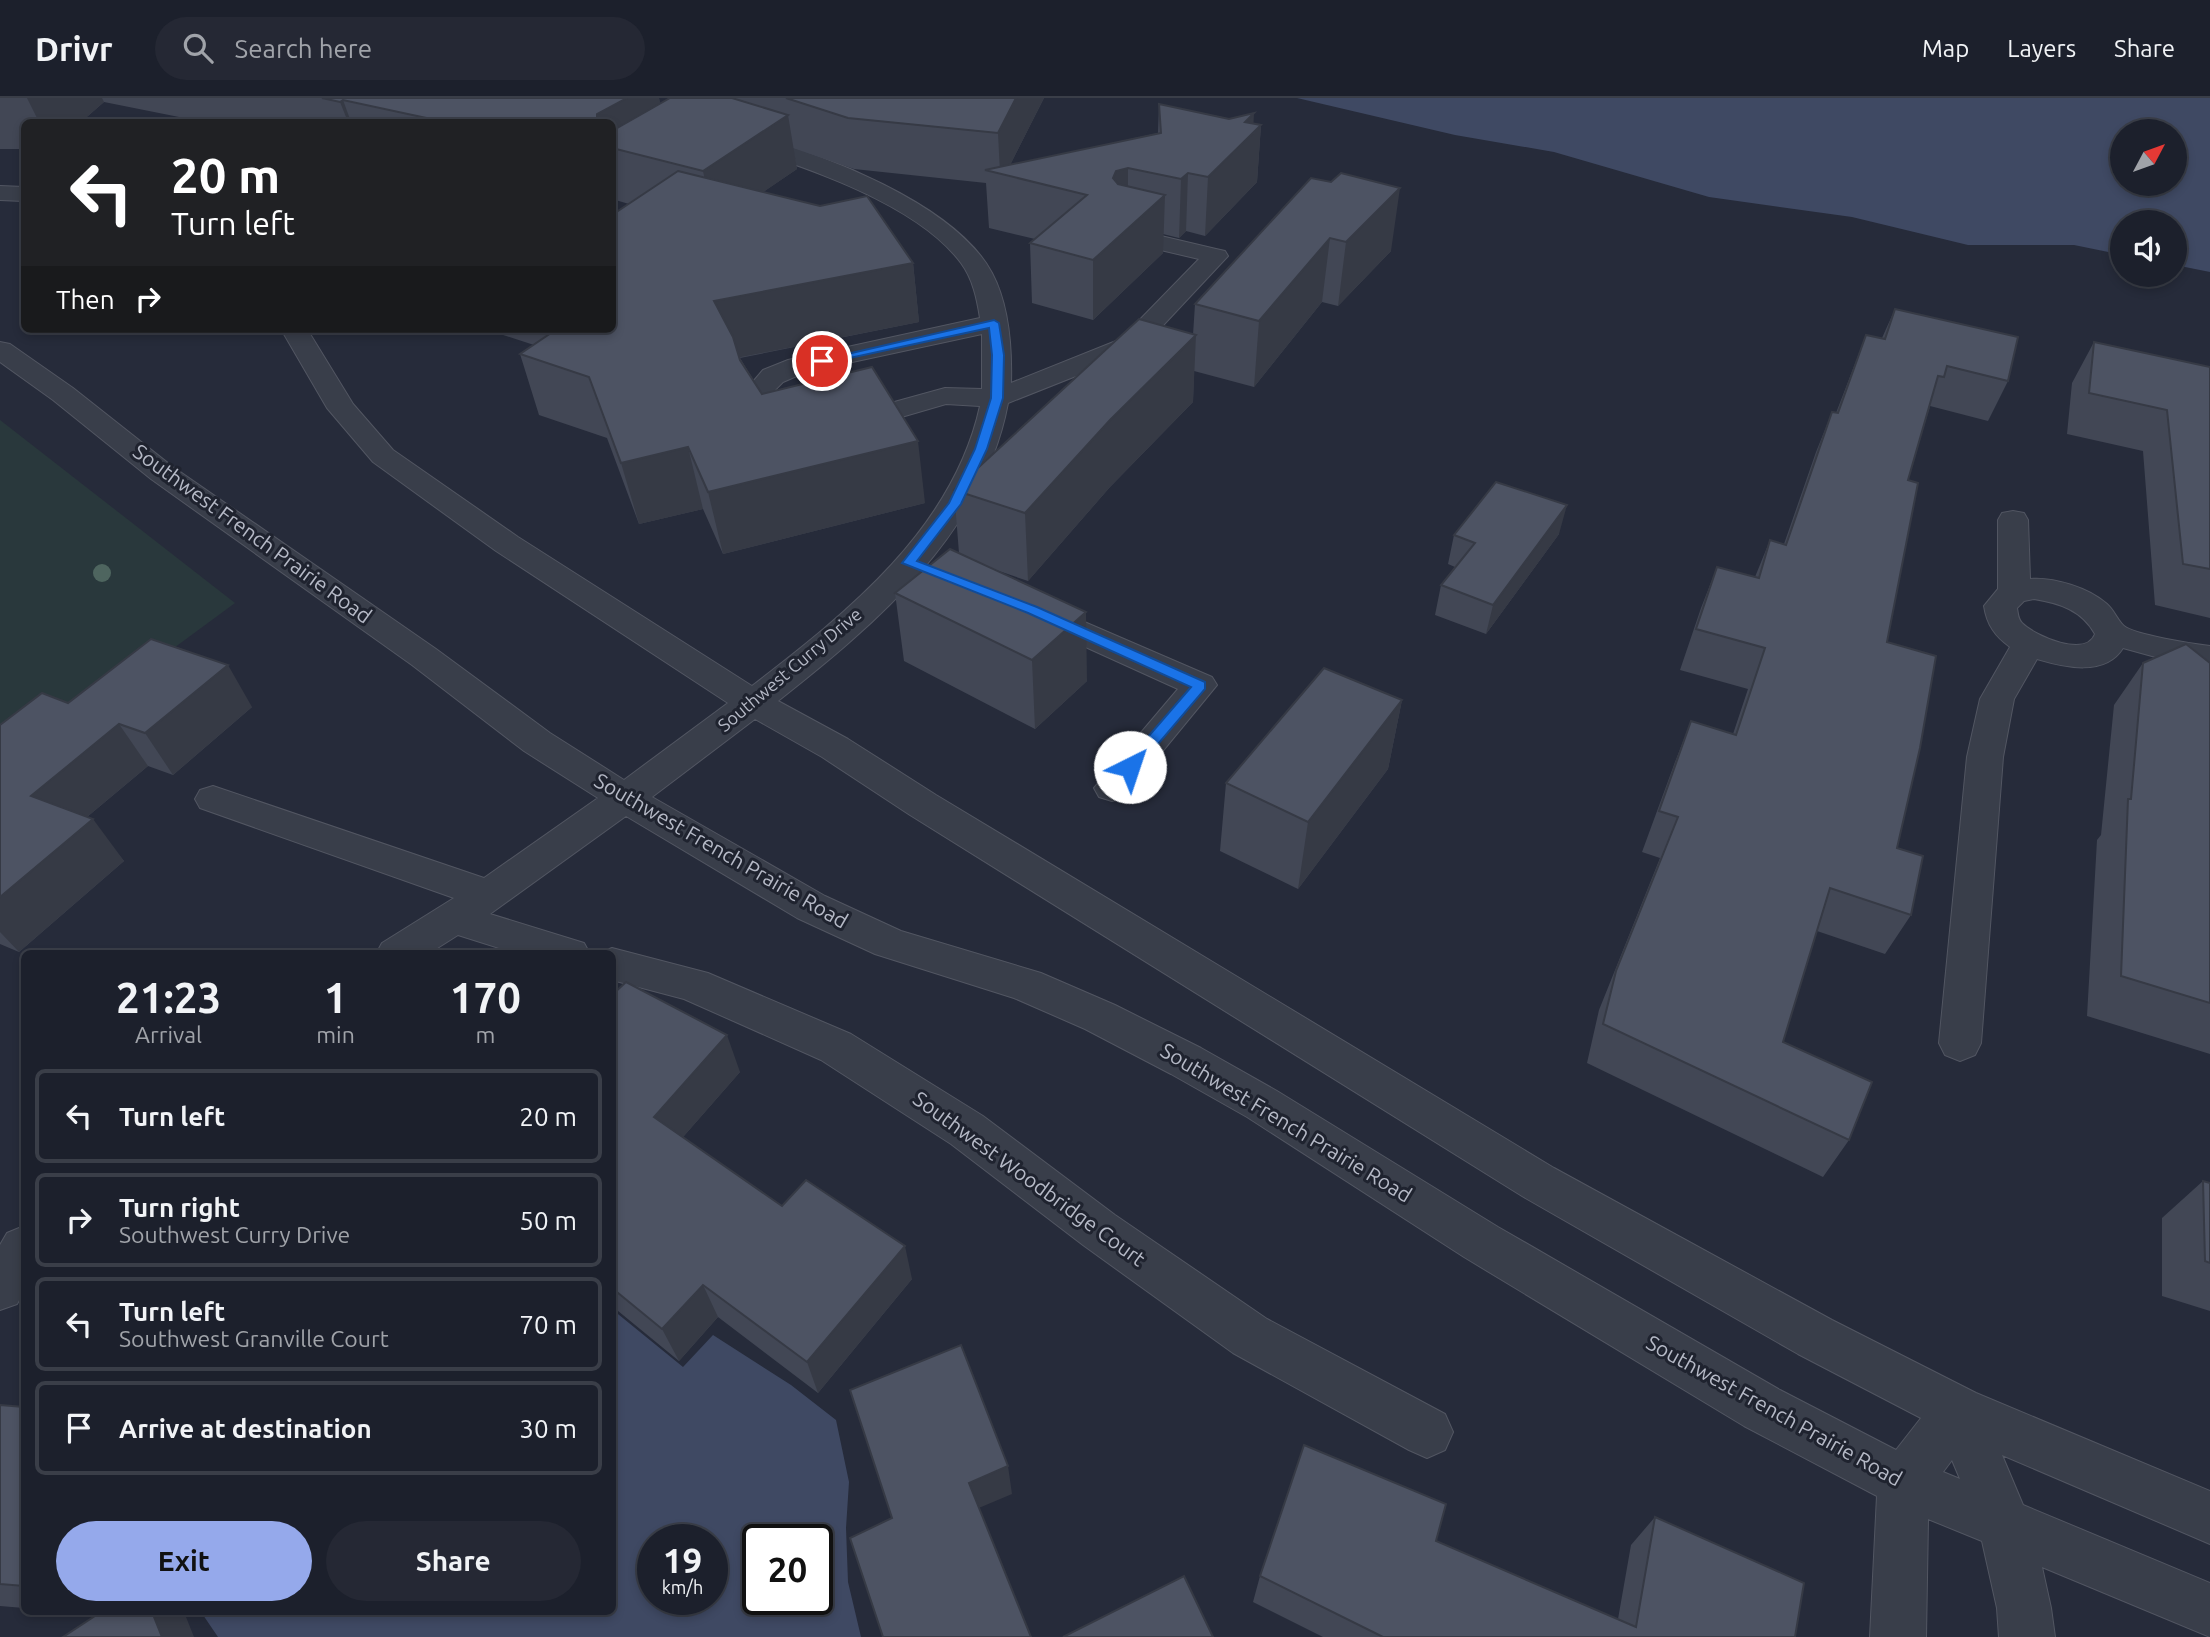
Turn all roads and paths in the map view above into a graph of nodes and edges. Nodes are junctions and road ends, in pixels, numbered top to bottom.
1 (719, 133) edge
2 (0, 193) edge
3 (21, 194) edge
4 (1127, 235) edge
5 (994, 323) junction
6 (297, 333) edge
7 (0, 350) edge
8 (997, 398) junction
9 (2013, 520) dead end
10 (909, 563) junction
11 (946, 577) edge
12 (2014, 592) junction
13 (1008, 601) edge
14 (2112, 634) junction
15 (2029, 644) junction
16 (2210, 657) edge
17 (753, 703) junction
18 (1112, 788) dead end
19 (625, 798) junction
20 (213, 799) dead end
21 (490, 895) junction
22 (454, 918) junction
23 (402, 950) edge
24 (557, 950) edge
25 (616, 965) edge
26 (1960, 1043) dead end
27 (21, 1253) edge
28 (0, 1288) edge
29 (1958, 1411) junction
30 (1427, 1432) dead end
31 (1903, 1482) junction
32 (2210, 1518) edge
33 (2005, 1526) junction
34 (2210, 1611) edge
35 (1898, 1637) edge
36 (2027, 1637) edge

1 - 5 street, Southwest Curry Drive
2 - 3 street
4 - 8 street
5 - 8 street, Southwest Curry Drive
5 - 8 street
6 - 17 street
7 - 19 street, Southwest French Prairie Road
8 - 10 street, Southwest Curry Drive
9 - 12 street
10 - 11 street
10 - 17 street, Southwest Curry Drive
12 - 14 street
12 - 15 street
13 - 18 street
14 - 15 street
14 - 16 street
15 - 26 street
17 - 19 street, Southwest Curry Drive
17 - 29 street
19 - 21 street, Southwest Curry Drive
19 - 31 street, Southwest French Prairie Road
20 - 21 street
21 - 22 street, Southwest Curry Drive
22 - 23 street, Southwest Curry Drive
22 - 24 street
25 - 30 street, Southwest Woodbridge Court
27 - 28 street
29 - 31 street
29 - 32 street
29 - 33 street
31 - 33 street, Southwest French Prairie Road
31 - 35 street
33 - 34 street, Southwest French Prairie Road
33 - 36 street

